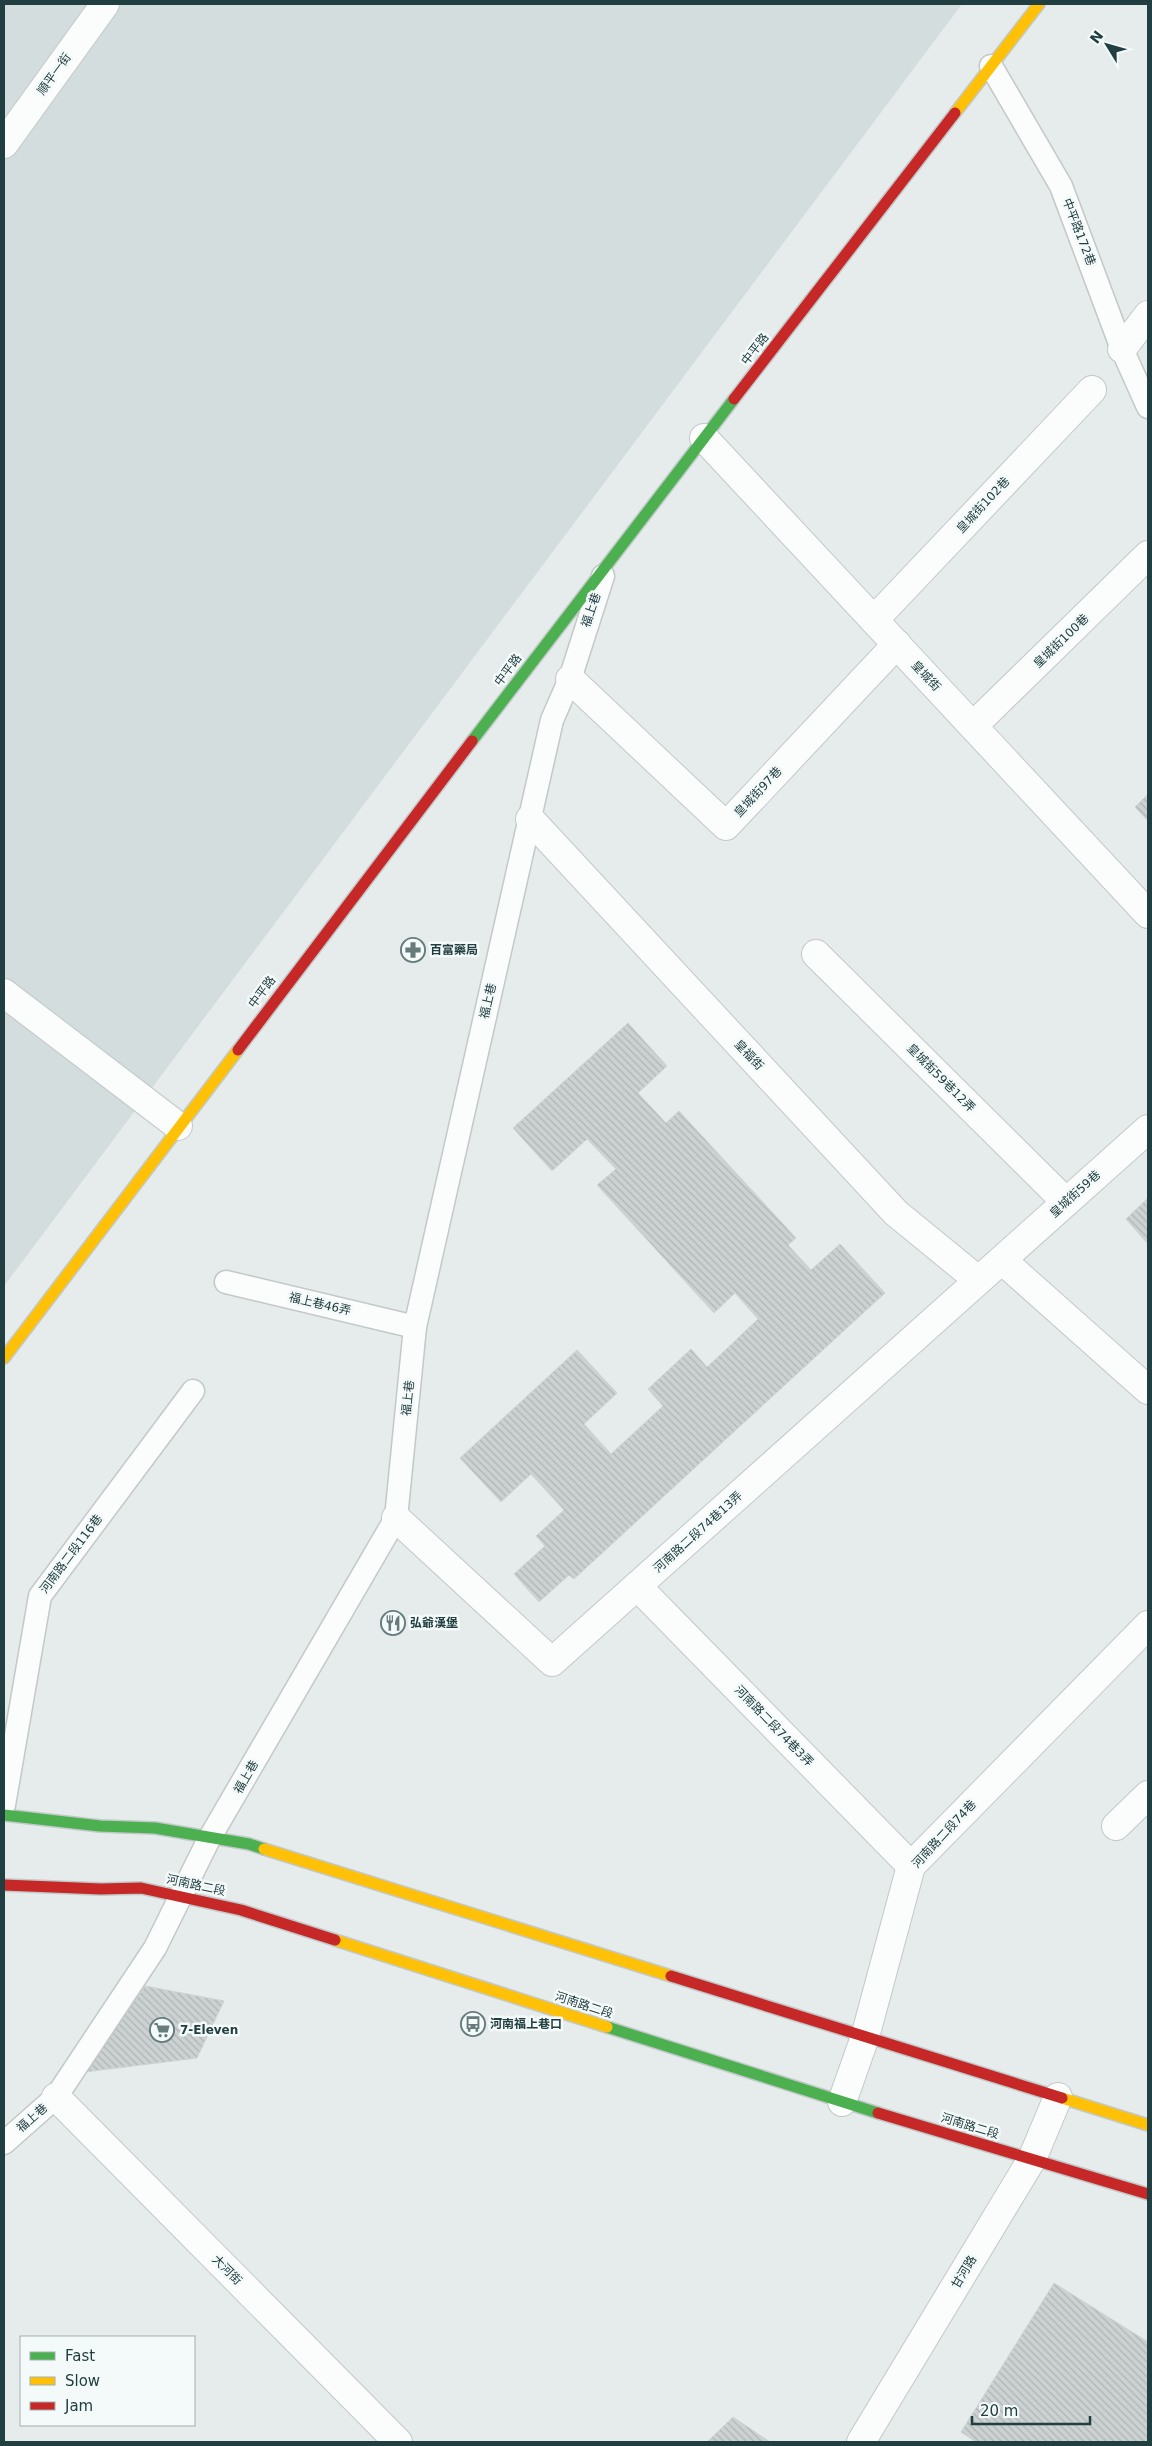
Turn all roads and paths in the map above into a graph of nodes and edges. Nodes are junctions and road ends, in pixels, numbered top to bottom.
1 (105, 4) edge
2 (1039, 4) edge
3 (992, 66) junction
4 (4, 144) edge
5 (1148, 315) edge
6 (1122, 349) junction
7 (1092, 390) dead end
8 (1148, 408) edge
9 (704, 438) junction
10 (1148, 555) edge
11 (608, 561) junction
12 (874, 620) junction
13 (897, 644) junction
14 (570, 679) junction
15 (973, 726) junction
16 (530, 819) junction
17 (1148, 914) edge
18 (816, 954) dead end
19 (4, 993) edge
20 (178, 1126) junction
21 (1148, 1129) edge
22 (1066, 1202) junction
23 (1003, 1261) junction
24 (978, 1280) junction
25 (226, 1282) dead end
26 (415, 1327) junction
27 (4, 1358) edge
28 (1148, 1390) edge
29 (193, 1391) dead end
30 (396, 1518) junction
31 (637, 1586) junction
32 (1148, 1625) edge
33 (1148, 1795) edge
34 (4, 1805) edge
35 (4, 1815) edge
36 (1116, 1826) dead end
37 (209, 1839) junction
38 (911, 1866) junction
39 (4, 1885) edge
40 (183, 1896) junction
41 (865, 2037) junction
42 (56, 2097) junction
43 (1058, 2097) junction
44 (842, 2102) junction
45 (1148, 2125) edge
46 (4, 2143) edge
47 (1032, 2158) junction
48 (1148, 2194) edge
49 (398, 2442) edge
50 (861, 2442) edge

1 - 4 street, 順平一街
2 - 3 street, 中平路
3 - 6 lane, 中平路172巷
3 - 9 street, 中平路
5 - 6 street
6 - 8 lane, 中平路172巷
7 - 12 street, 皇城街102巷
9 - 11 street, 中平路
9 - 12 street, 皇城街
10 - 15 street, 皇城街100巷
11 - 14 lane, 福上巷
11 - 20 street, 中平路
12 - 13 street, 皇城街
13 - 14 street, 皇城街97巷
13 - 15 street, 皇城街
14 - 16 lane, 福上巷
15 - 17 street, 皇城街
16 - 24 street, 皇福街
16 - 26 lane, 福上巷
18 - 22 street, 皇城街59巷12弄
19 - 20 street
20 - 27 street, 中平路
21 - 22 street, 皇城街59巷
22 - 23 street, 皇城街59巷
23 - 24 street, 河南路二段74巷13弄
23 - 28 street
24 - 31 street, 河南路二段74巷13弄
25 - 26 lane, 福上巷46弄
26 - 30 lane, 福上巷
29 - 34 lane, 河南路二段116巷
30 - 31 street, 河南路二段74巷13弄
30 - 37 lane, 福上巷
31 - 38 street, 河南路二段74巷3弄
32 - 38 street, 河南路二段74巷
33 - 36 street
35 - 37 street
37 - 40 lane, 福上巷
37 - 41 street
38 - 41 street, 河南路二段74巷
39 - 40 street, 河南路二段
40 - 42 lane, 福上巷
40 - 44 street, 河南路二段
41 - 43 street
41 - 44 street, 河南路二段74巷
42 - 46 lane, 福上巷
42 - 49 street, 大河街
43 - 45 street
43 - 47 street, 甘河路
44 - 47 street, 河南路二段
47 - 48 street, 河南路二段
47 - 50 street, 甘河路

